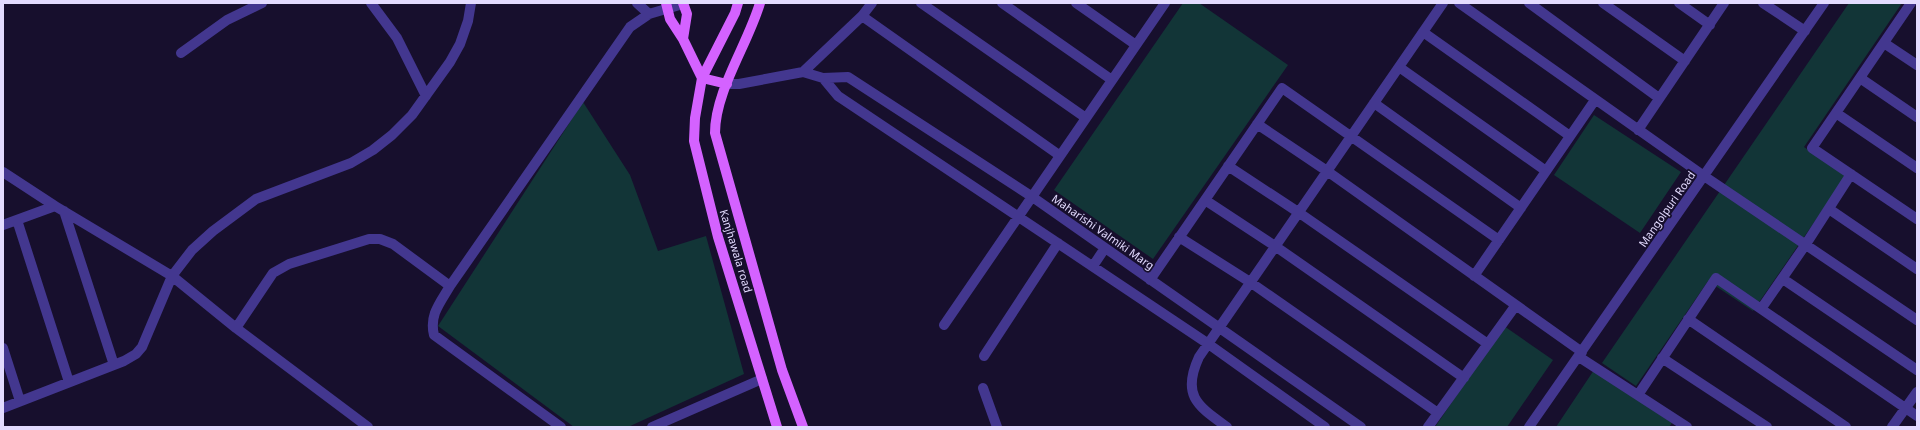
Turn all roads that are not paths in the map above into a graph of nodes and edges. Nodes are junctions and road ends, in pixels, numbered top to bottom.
1 (262, 3) edge
2 (371, 3) edge
3 (471, 3) edge
4 (637, 3) edge
5 (683, 3) edge
6 (738, 3) edge
7 (760, 3) edge
8 (872, 3) edge
9 (921, 3) edge
10 (1002, 3) edge
11 (1076, 3) edge
12 (1443, 3) edge
13 (1459, 3) edge
14 (1529, 3) edge
15 (1603, 3) edge
16 (1679, 3) edge
17 (1724, 3) edge
18 (1763, 3) edge
19 (1824, 3) edge
20 (1911, 3) edge
21 (1914, 3) edge
22 (666, 5) edge
23 (1159, 5) edge
24 (1917, 5) edge
25 (649, 14) junction
26 (862, 16) junction
27 (1710, 25) junction
28 (1804, 31) junction
29 (1423, 32) junction
30 (683, 39) junction
31 (1884, 43) junction
32 (1136, 45) junction
33 (181, 53) dead end
34 (1685, 61) junction
35 (1917, 65) edge
36 (1399, 67) junction
37 (803, 72) junction
38 (702, 78) junction
39 (823, 78) junction
40 (1860, 78) junction
41 (1112, 80) junction
42 (727, 84) junction
43 (426, 96) junction
44 (1659, 98) junction
45 (1595, 100) junction
46 (1374, 103) junction
47 (1836, 113) junction
48 (1917, 117) edge
49 (1086, 118) junction
50 (1257, 124) junction
51 (1638, 130) junction
52 (1351, 136) junction
53 (1570, 136) junction
54 (1059, 155) junction
55 (1228, 166) junction
56 (1917, 168) edge
57 (1327, 171) junction
58 (1546, 171) junction
59 (3, 172) edge
60 (1851, 174) junction
61 (1704, 176) junction
62 (1031, 196) junction
63 (1205, 200) junction
64 (1521, 208) junction
65 (60, 209) junction
66 (1829, 209) junction
67 (1298, 212) junction
68 (1018, 216) junction
69 (1917, 219) edge
70 (17, 220) junction
71 (3, 225) edge
72 (1180, 237) junction
73 (1499, 240) junction
74 (1058, 243) junction
75 (1806, 244) junction
76 (1275, 246) junction
77 (1105, 248) junction
78 (1093, 266) junction
79 (1917, 269) edge
80 (172, 276) junction
81 (1474, 276) junction
82 (1783, 279) junction
83 (1150, 280) junction
84 (1250, 282) junction
85 (450, 286) junction
86 (1516, 305) junction
87 (1761, 309) junction
88 (1688, 319) junction
89 (1917, 320) edge
90 (944, 325) dead end
91 (1219, 326) junction
92 (236, 328) junction
93 (1207, 343) junction
94 (1488, 344) junction
95 (3, 348) edge
96 (1581, 354) junction
97 (984, 356) dead end
98 (1662, 358) junction
99 (114, 365) junction
100 (1917, 370) edge
101 (1464, 378) junction
102 (762, 379) junction
103 (69, 382) junction
104 (983, 388) dead end
105 (1917, 392) edge
106 (1638, 395) junction
107 (20, 401) junction
108 (3, 408) edge
109 (1905, 408) junction
110 (1438, 413) junction
111 (1917, 416) edge
112 (1680, 425) edge
113 (368, 427) edge
114 (561, 427) edge
115 (652, 427) edge
116 (777, 427) edge
117 (803, 427) edge
118 (997, 427) edge
119 (1227, 427) edge
120 (1325, 427) edge
121 (1360, 427) edge
122 (1428, 427) edge
123 (1528, 427) edge
124 (1767, 427) edge
125 (1846, 427) edge
126 (1892, 427) edge

1 - 33 street
2 - 43 street
3 - 43 street
4 - 25 street
5 - 22 street
5 - 30 main road
6 - 38 main road, Kanjhawala road
7 - 42 main road, Kanjhawala road
8 - 26 street
9 - 49 street
10 - 41 street
11 - 32 street
12 - 29 street
13 - 45 street
14 - 44 street
15 - 34 street
16 - 27 street
17 - 27 street
18 - 28 street
19 - 28 street, Mangolpuri Road
20 - 31 street
21 - 24 street
22 - 25 street
22 - 30 main road
23 - 32 street
25 - 85 street
26 - 37 street
26 - 54 street
27 - 34 street
28 - 61 street, Mangolpuri Road
29 - 36 street
29 - 53 street
30 - 38 main road
31 - 35 street
31 - 40 street
32 - 41 street
34 - 44 street
36 - 46 street
36 - 58 street
37 - 39 street, Maharishi Valmiki Marg
37 - 42 street, Maharishi Valmiki Marg
38 - 42 main road
38 - 102 main road, Kanjhawala road
39 - 62 street, Maharishi Valmiki Marg
39 - 68 street
40 - 47 street
40 - 48 street
41 - 49 street
42 - 117 main road, Kanjhawala road
43 - 80 street
44 - 51 street
45 - 51 street
45 - 53 street
46 - 52 street
46 - 64 street
47 - 56 street
47 - 60 street
49 - 54 street
50 - 52 street
50 - 55 street
50 - 57 street
51 - 61 street
52 - 57 street
52 - 73 street
53 - 58 street
54 - 62 street
55 - 63 street
55 - 67 street
57 - 67 street
57 - 81 street
58 - 64 street
59 - 65 street
60 - 66 street
60 - 69 street
61 - 75 street
61 - 96 street, Mangolpuri Road
62 - 68 street
62 - 77 street, Maharishi Valmiki Marg
63 - 72 street
63 - 76 street
64 - 73 street
65 - 70 street
65 - 80 street
65 - 99 street
66 - 75 street
66 - 79 street
67 - 76 street
67 - 94 street
68 - 74 street
68 - 90 street
70 - 71 street
70 - 103 street
72 - 83 street
72 - 84 street
73 - 81 street
74 - 78 street
74 - 97 street
75 - 82 street
75 - 89 street
76 - 84 street
76 - 101 street
77 - 78 street
77 - 83 street, Maharishi Valmiki Marg
78 - 93 street
80 - 92 street
80 - 99 street
81 - 86 street
82 - 87 street
82 - 100 street
83 - 91 street, Maharishi Valmiki Marg
84 - 91 street
84 - 110 street
85 - 92 street
85 - 114 street
86 - 94 street
86 - 96 street
87 - 88 street
87 - 109 street
88 - 98 street
88 - 125 street
91 - 93 street
91 - 121 street, Maharishi Valmiki Marg
92 - 113 street
93 - 119 street
93 - 120 street
94 - 101 street
95 - 107 street
96 - 106 street
96 - 123 street, Mangolpuri Road
98 - 106 street
98 - 124 street
99 - 103 street
101 - 110 street
102 - 115 street
102 - 116 main road, Kanjhawala road
103 - 107 street
104 - 118 street
105 - 109 street
106 - 112 street
107 - 108 street
109 - 111 street
109 - 126 street
110 - 122 street

